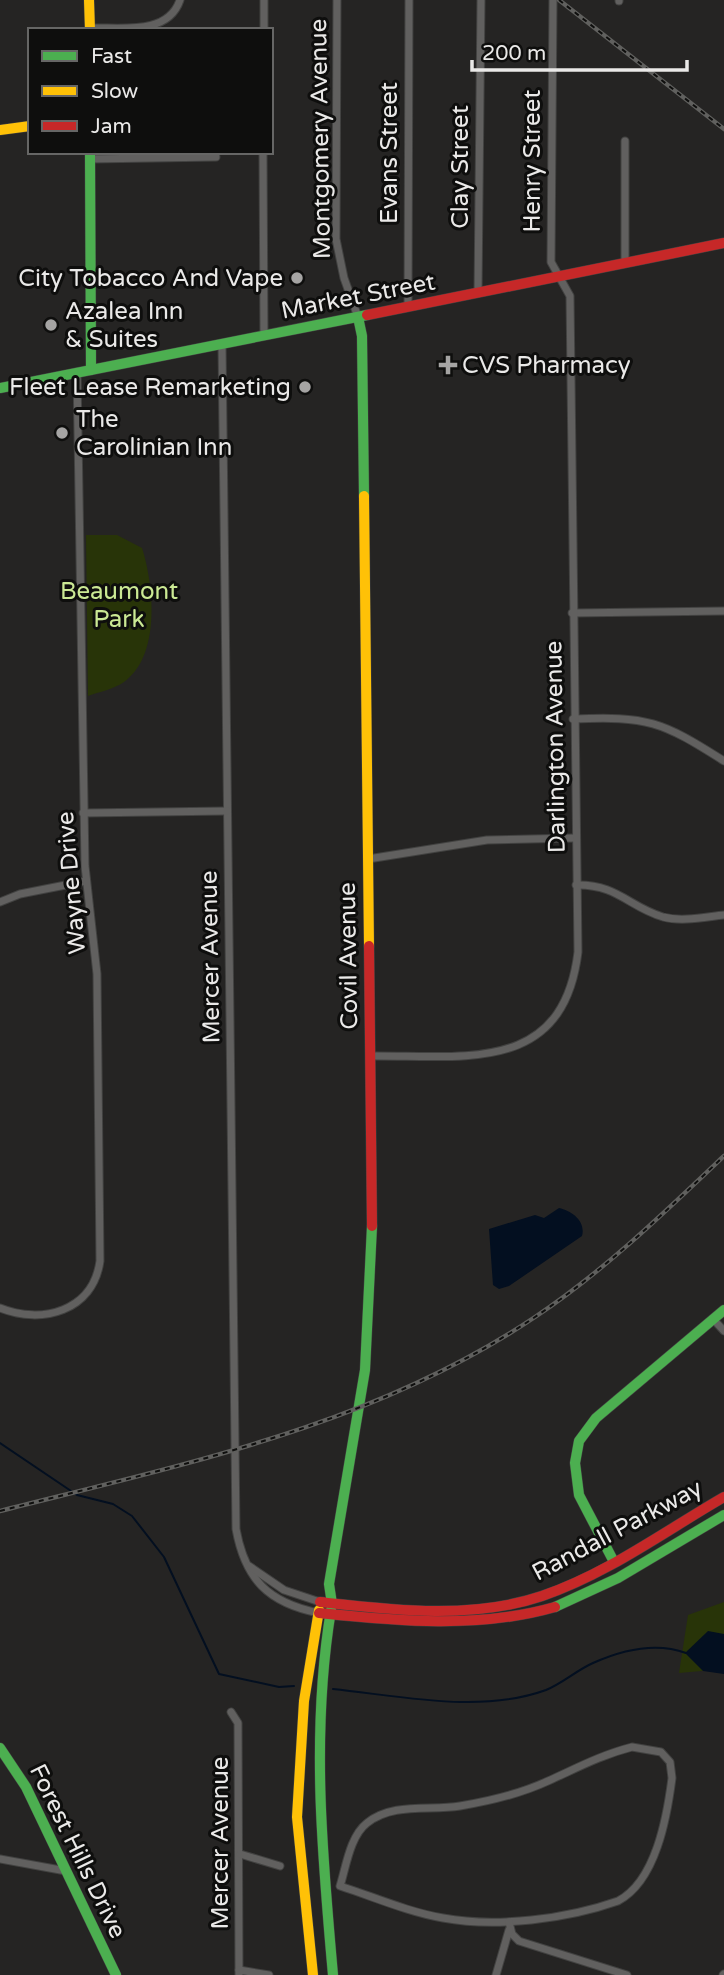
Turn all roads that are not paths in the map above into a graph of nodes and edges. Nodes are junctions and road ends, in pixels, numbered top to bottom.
1 (89, 0) edge
2 (180, 0) edge
3 (264, 0) edge
4 (337, 0) edge
5 (409, 0) edge
6 (481, 0) edge
7 (553, 0) edge
8 (90, 28) edge
9 (104, 28) edge
10 (264, 28) edge
11 (28, 125) edge
12 (0, 130) edge
13 (625, 141) dead end
14 (263, 154) edge
15 (90, 156) edge
16 (216, 157) dead end
17 (724, 243) edge
18 (625, 263) junction
19 (561, 276) junction
20 (478, 293) junction
21 (408, 307) junction
22 (358, 317) junction
23 (264, 335) junction
24 (222, 344) junction
25 (91, 370) junction
26 (77, 372) junction
27 (0, 388) edge
28 (724, 611) edge
29 (572, 612) junction
30 (573, 719) junction
31 (724, 761) edge
32 (227, 811) junction
33 (83, 813) junction
34 (575, 838) junction
35 (368, 859) junction
36 (86, 881) junction
37 (576, 885) junction
38 (0, 902) edge
39 (724, 915) edge
40 (370, 1056) junction
41 (0, 1308) edge
42 (724, 1310) edge
43 (713, 1319) junction
44 (724, 1331) edge
45 (724, 1497) edge
46 (724, 1515) edge
47 (613, 1560) junction
48 (620, 1574) junction
49 (328, 1593) junction
50 (319, 1608) junction
51 (331, 1609) junction
52 (231, 1712) dead end
53 (0, 1748) edge
54 (240, 1854) junction
55 (0, 1859) edge
56 (280, 1866) dead end
57 (66, 1871) junction
58 (509, 1922) junction
59 (239, 1973) edge
60 (116, 1975) edge
61 (269, 1975) edge
62 (313, 1975) edge
63 (333, 1975) edge
64 (496, 1975) edge
65 (627, 1975) edge

1 - 8 main road
2 - 9 street
3 - 10 street
4 - 22 street, Montgomery Avenue
5 - 21 street, Evans Street
6 - 20 street, Clay Street
7 - 19 street, Henry Street
11 - 12 main road
13 - 18 street
14 - 23 street
15 - 16 street
15 - 25 main road
17 - 18 main road, Market Street
18 - 19 main road, Market Street
19 - 20 main road, Market Street
19 - 29 street, Darlington Avenue
20 - 21 main road, Market Street
21 - 22 main road, Market Street
22 - 23 main road, Market Street
22 - 35 main road, Covil Avenue
23 - 24 main road, Market Street
24 - 25 main road, Market Street
24 - 32 street, Mercer Avenue
25 - 26 main road, Market Street
26 - 27 main road, Market Street
26 - 33 street, Wayne Drive
28 - 29 street
29 - 30 street, Darlington Avenue
30 - 31 street
30 - 34 street, Darlington Avenue
32 - 33 street
32 - 50 street, Mercer Avenue
33 - 36 street, Wayne Drive
34 - 35 street
34 - 37 street, Darlington Avenue
35 - 40 main road, Covil Avenue
36 - 38 street
36 - 41 street, Wayne Drive
37 - 39 street
37 - 40 street, Darlington Avenue
40 - 49 main road, Covil Avenue
42 - 43 main road
43 - 44 street
43 - 47 main road
45 - 47 main road, Randall Parkway
46 - 48 main road, Randall Parkway
47 - 48 street
47 - 51 main road, Randall Parkway
48 - 51 main road, Randall Parkway
49 - 50 main road
49 - 51 main road, Covil Avenue
50 - 51 main road, Randall Parkway
50 - 62 main road
51 - 63 main road
52 - 54 street, Mercer Avenue
53 - 57 main road, Forest Hills Drive
54 - 56 street
54 - 59 street, Mercer Avenue
55 - 57 street
57 - 60 main road, Forest Hills Drive
58 - 58 street
58 - 64 street
58 - 65 street
59 - 61 street

